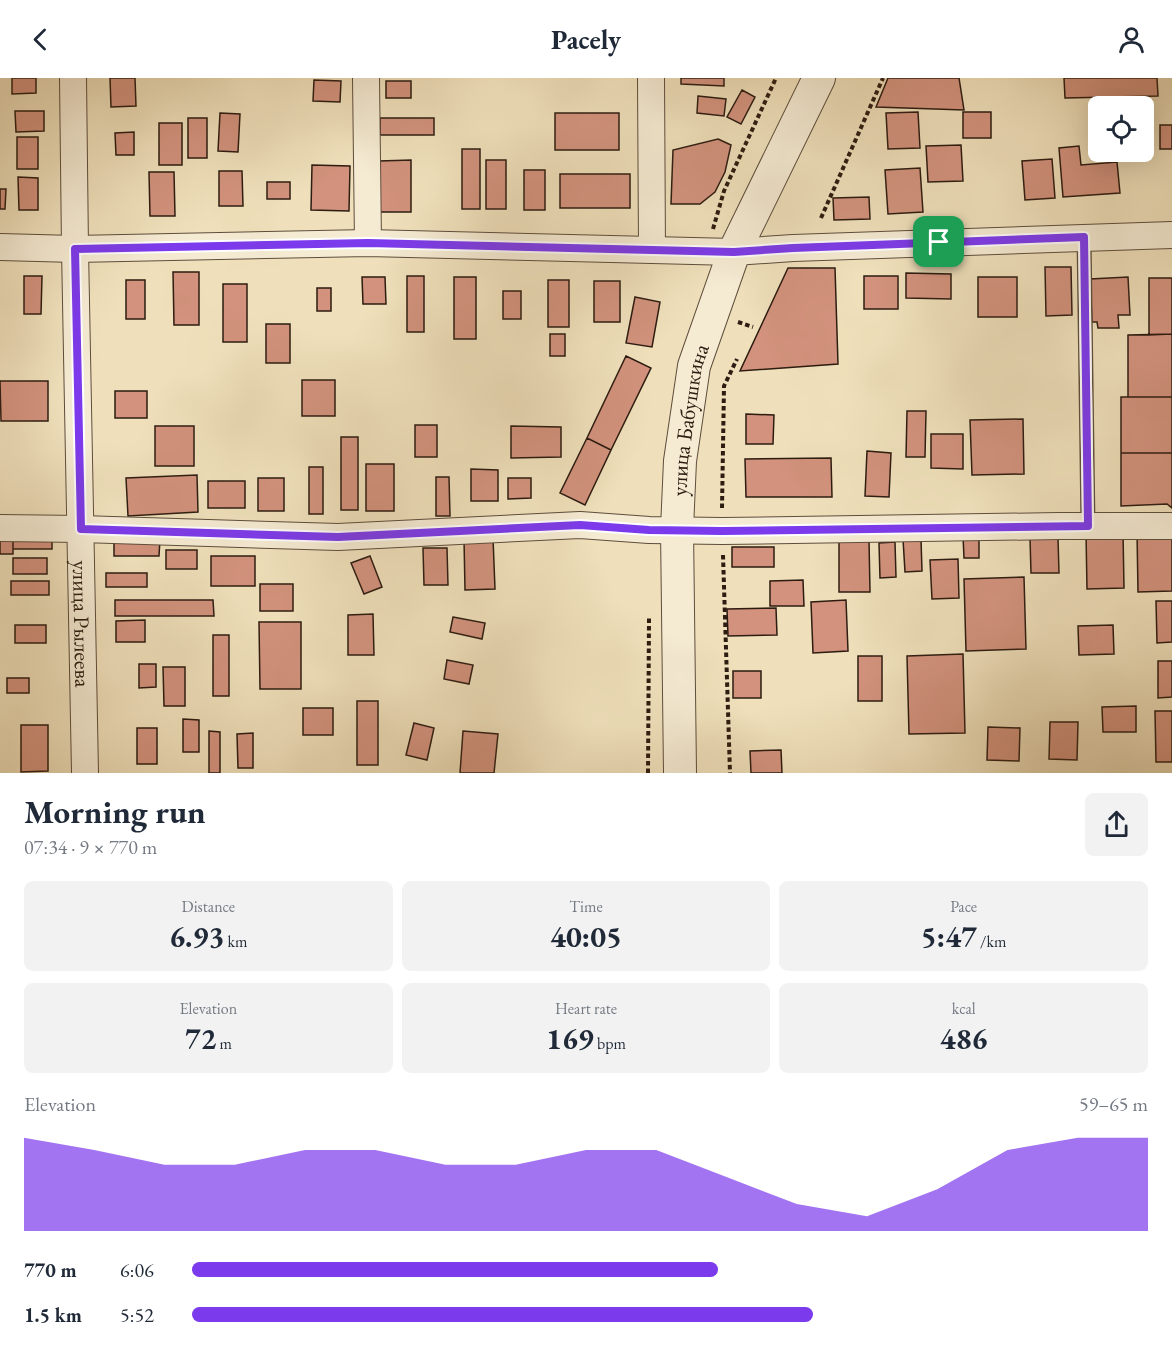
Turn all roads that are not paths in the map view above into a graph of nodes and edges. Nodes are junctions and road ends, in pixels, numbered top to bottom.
1 (73, 78) edge
2 (366, 78) edge
3 (651, 78) edge
4 (819, 78) edge
5 (1172, 235) edge
6 (1084, 237) junction
7 (368, 243) junction
8 (0, 247) edge
9 (75, 249) junction
10 (652, 249) junction
11 (734, 252) junction
12 (1088, 526) junction
13 (1172, 526) edge
14 (0, 528) edge
15 (81, 529) junction
16 (677, 529) junction
17 (85, 773) edge
18 (680, 773) edge

1 - 9 street, улица Рылеева
2 - 7 street
3 - 10 street
4 - 11 street, улица Бабушкина
5 - 6 street
6 - 11 street
6 - 12 lane
7 - 9 street
7 - 10 street
8 - 9 street
9 - 15 street, улица Рылеева
10 - 11 street
11 - 16 street, улица Бабушкина
12 - 13 street
12 - 16 street
14 - 15 street
15 - 16 street
15 - 17 street, улица Рылеева
16 - 18 street, улица Бабушкина

